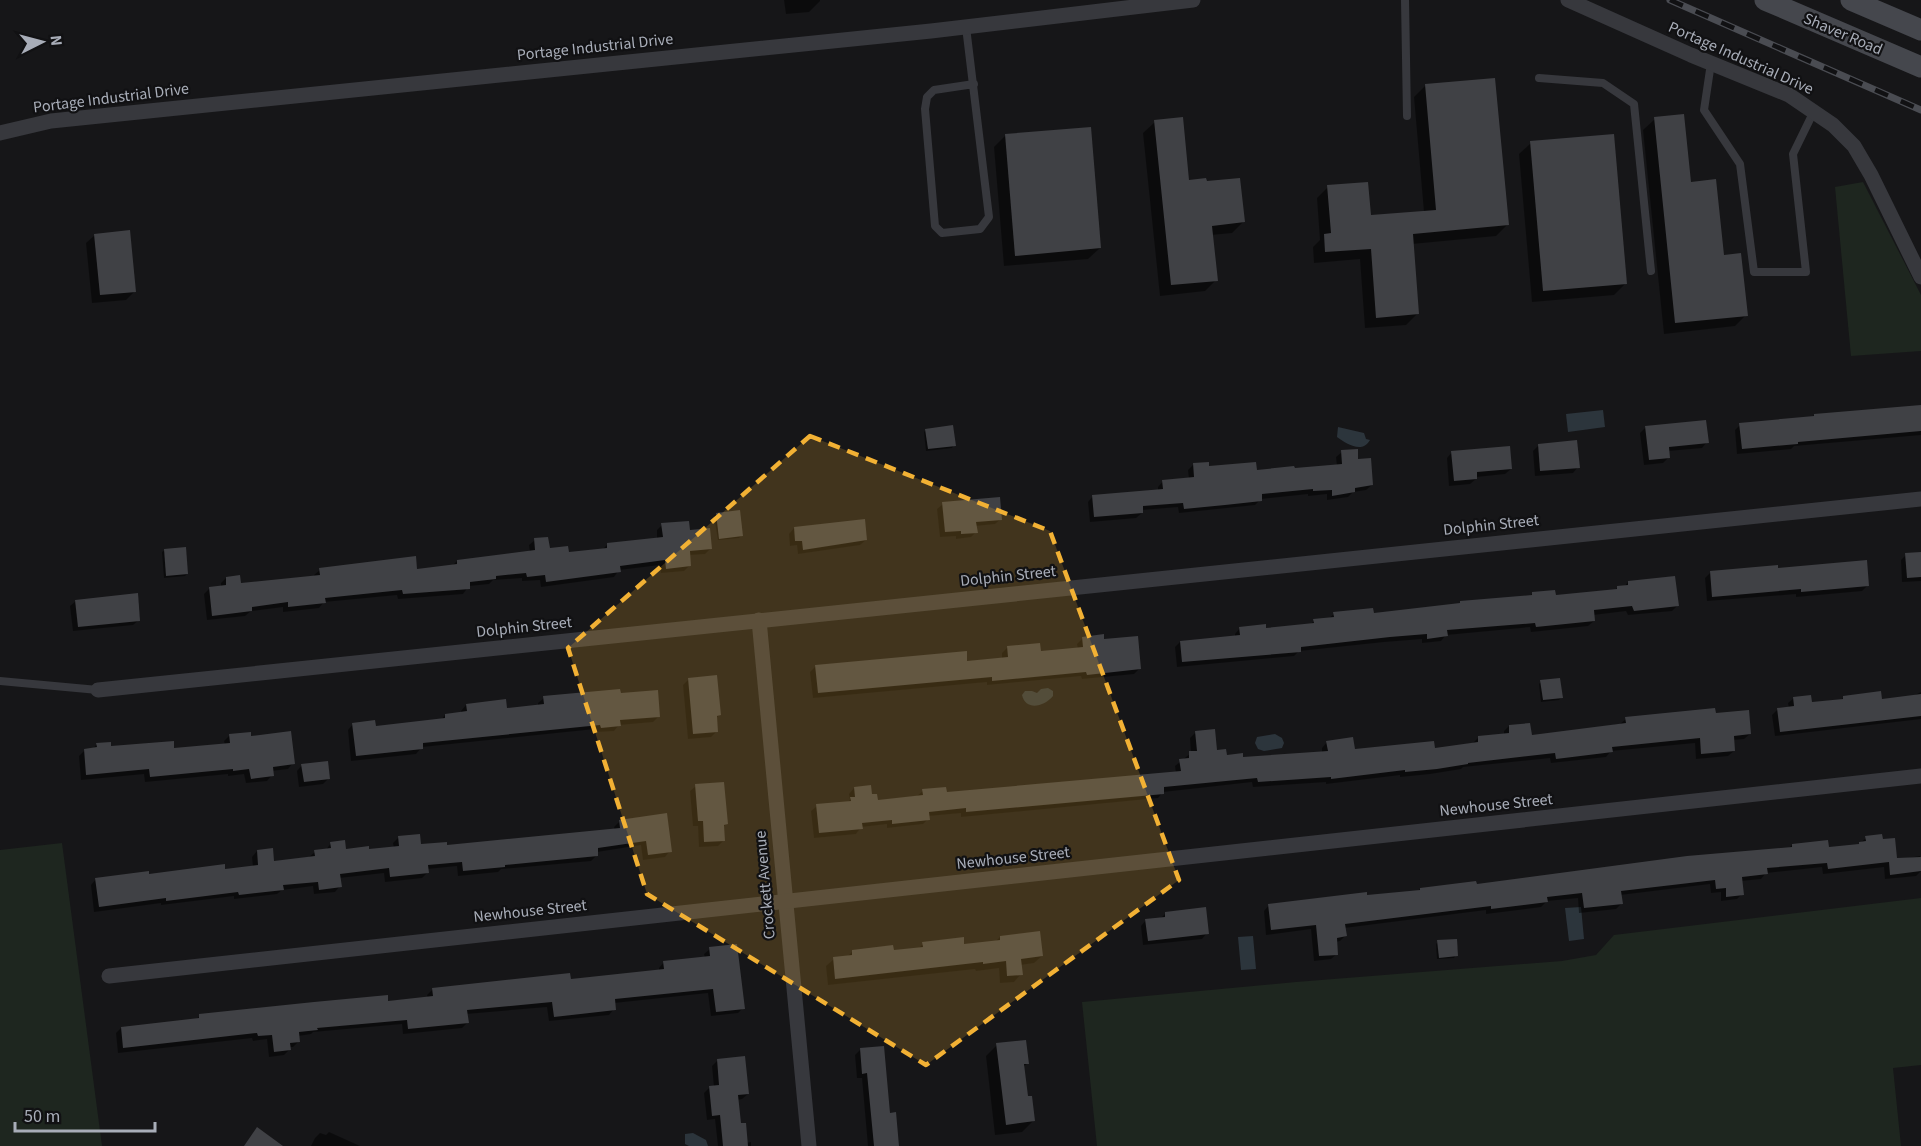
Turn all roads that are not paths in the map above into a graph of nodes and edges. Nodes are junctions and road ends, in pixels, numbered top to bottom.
1 (1193, 0) edge
2 (1405, 0) edge
3 (1568, 0) edge
4 (1765, 0) edge
5 (1851, 0) edge
6 (1137, 4) edge
7 (966, 27) junction
8 (1921, 30) edge
9 (1710, 63) junction
10 (1921, 68) edge
11 (1539, 78) dead end
12 (974, 84) junction
13 (1814, 111) junction
14 (1407, 116) dead end
15 (0, 133) edge
16 (1651, 271) dead end
17 (1921, 277) edge
18 (1921, 499) edge
19 (759, 620) junction
20 (0, 681) edge
21 (98, 690) joint
22 (1921, 776) edge
23 (785, 901) junction
24 (109, 976) dead end
25 (809, 1146) edge

1 - 6 street, Portage Industrial Drive
2 - 14 lane
3 - 9 street, Portage Industrial Drive
4 - 10 main road, Shaver Road
5 - 8 main road
6 - 7 street, Portage Industrial Drive
7 - 12 lane
7 - 15 street, Portage Industrial Drive
9 - 13 street, Portage Industrial Drive
9 - 13 lane
11 - 16 lane
12 - 12 lane
13 - 17 street, Portage Industrial Drive
18 - 19 street, Dolphin Street
19 - 21 street, Dolphin Street
19 - 23 street, Crockett Avenue
20 - 21 lane
22 - 23 street, Newhouse Street
23 - 24 street, Newhouse Street
23 - 25 street, Crockett Avenue

